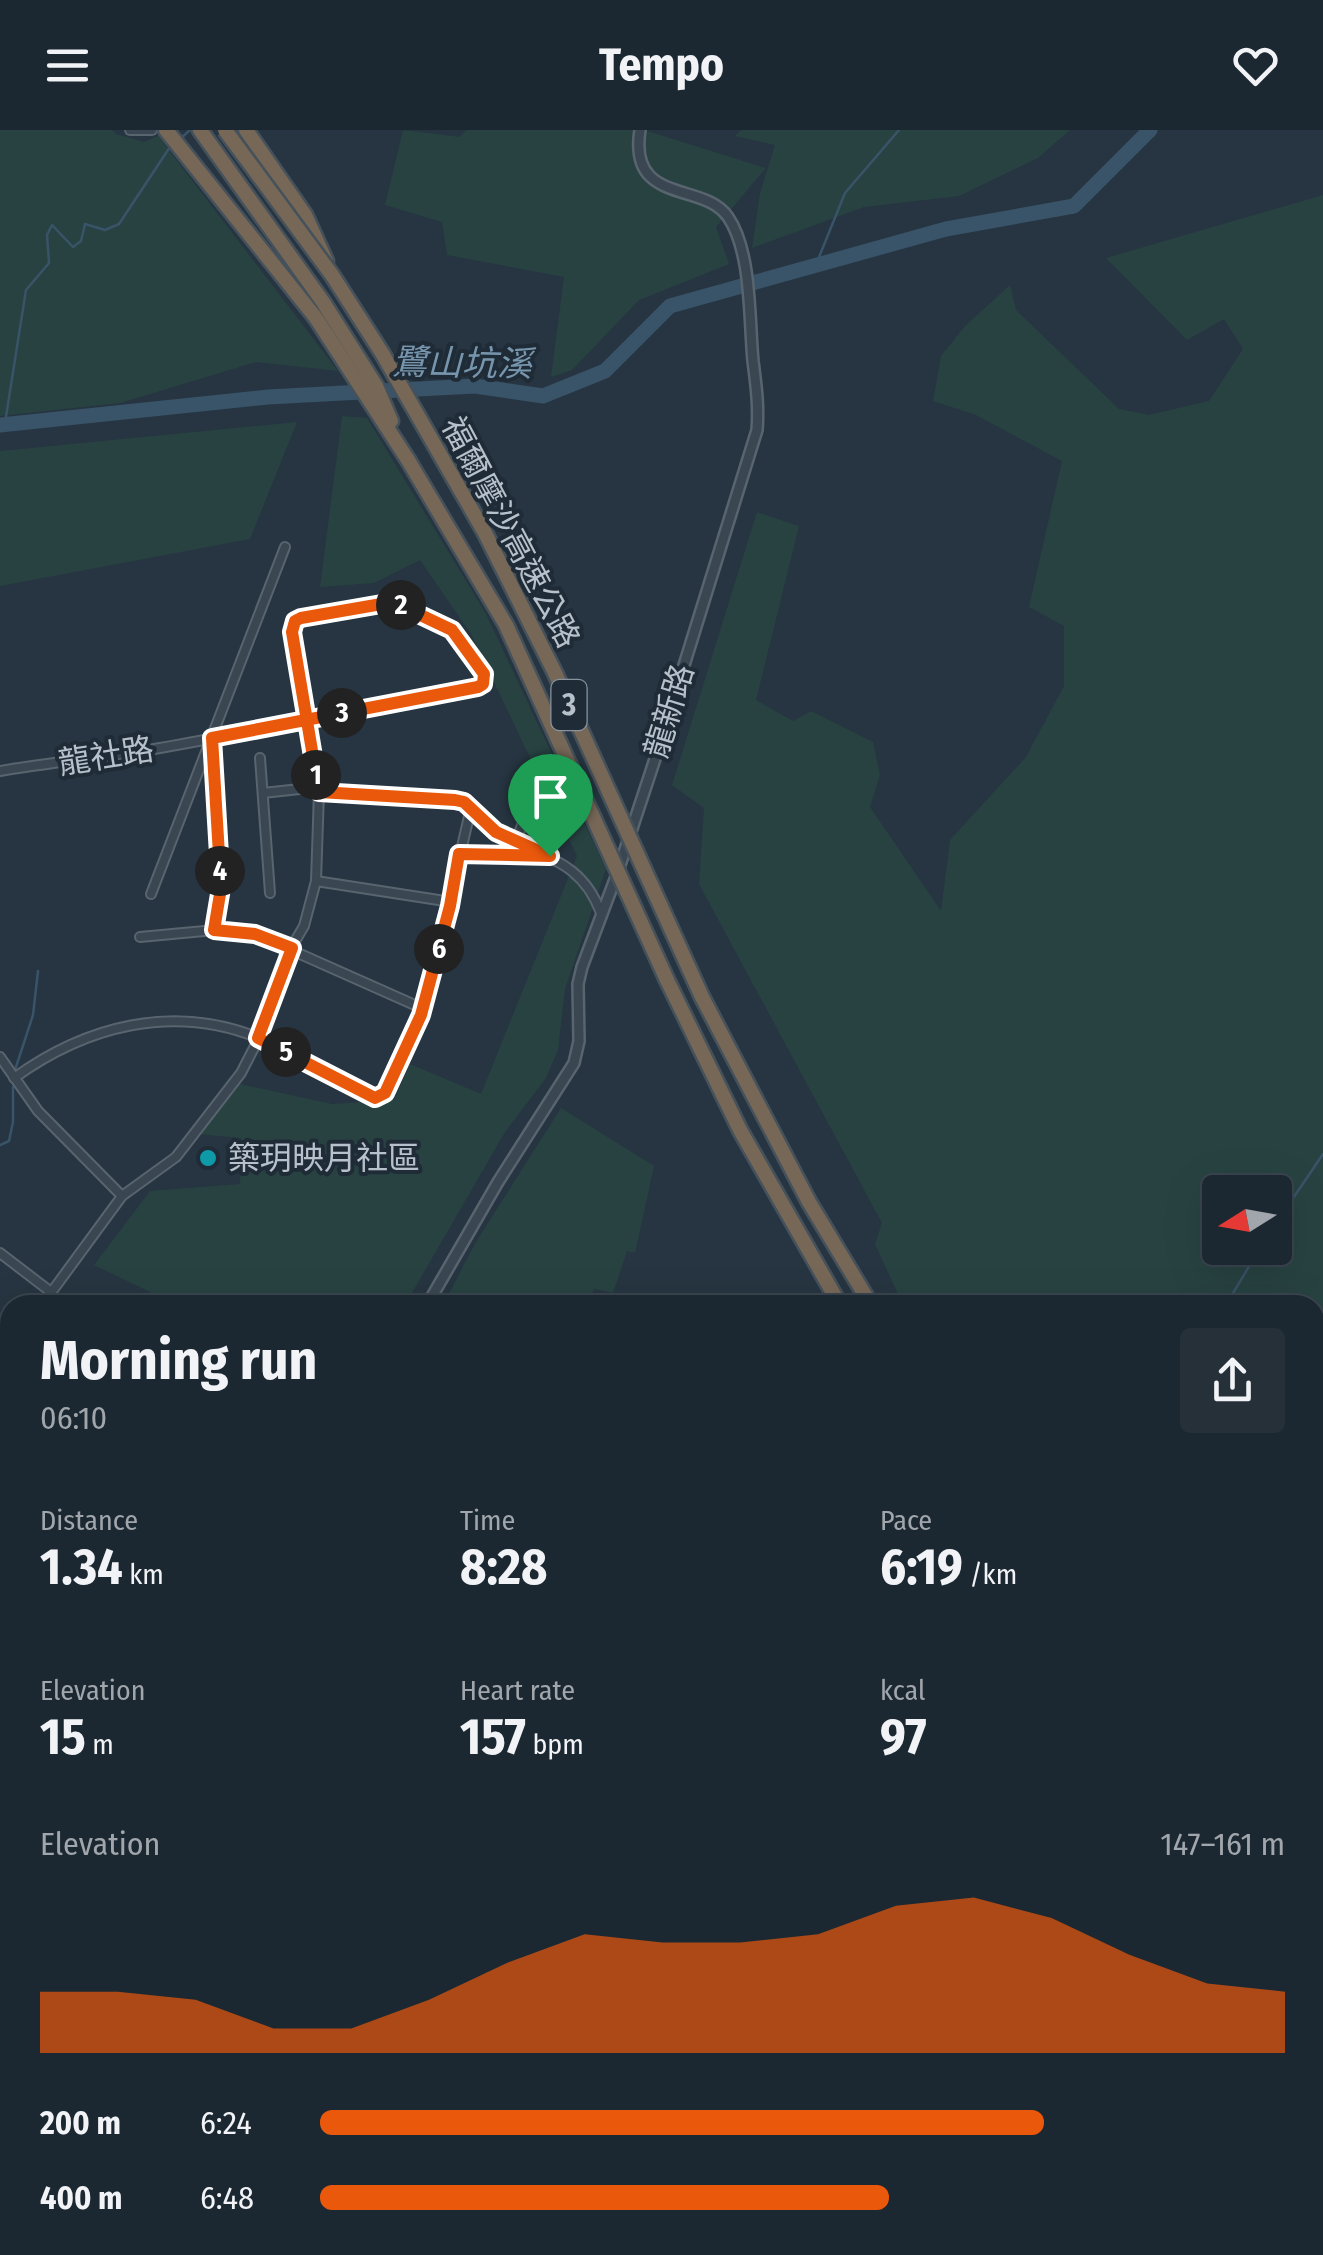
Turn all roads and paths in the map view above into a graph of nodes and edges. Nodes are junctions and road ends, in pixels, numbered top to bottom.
1 (130, 130) edge
2 (152, 130) edge
3 (166, 130) edge
4 (226, 130) edge
5 (246, 130) edge
6 (640, 130) edge
7 (203, 134) edge
8 (332, 276) junction
9 (408, 460) junction
10 (284, 547) dead end
11 (308, 719) junction
12 (212, 738) junction
13 (260, 758) dead end
14 (531, 766) dead end
15 (0, 771) edge
16 (318, 790) junction
17 (263, 793) junction
18 (468, 807) junction
19 (516, 841) junction
20 (459, 854) junction
21 (552, 856) junction
22 (316, 881) junction
23 (270, 893) dead end
24 (151, 894) dead end
25 (450, 898) junction
26 (601, 913) junction
27 (214, 930) junction
28 (140, 938) dead end
29 (292, 948) junction
30 (421, 1015) junction
31 (258, 1038) junction
32 (0, 1057) edge
33 (14, 1078) junction
34 (122, 1196) junction
35 (0, 1253) edge
36 (51, 1292) junction
37 (49, 1295) edge
38 (432, 1295) edge
39 (834, 1295) edge
40 (865, 1295) edge

1 - 2 street
3 - 9 highway
4 - 8 highway, 福爾摩沙高速公路 / 3, bridge
5 - 8 highway
6 - 26 street, 龍新路
7 - 9 highway, 福爾摩沙高速公路 / 3
8 - 40 highway, 福爾摩沙高速公路 / 3, bridge
9 - 39 highway, 福爾摩沙高速公路 / 3, bridge
10 - 12 street
11 - 11 street, 龍社路
11 - 12 street, 龍社路
11 - 16 street
12 - 15 street, 龍社路
12 - 24 street
12 - 27 street
13 - 17 street
14 - 19 street
16 - 17 street
16 - 18 street
16 - 22 street
17 - 23 street
18 - 19 street
18 - 20 street
19 - 21 street
20 - 21 street
20 - 25 street
21 - 26 street
22 - 25 street
22 - 29 street
25 - 30 street
26 - 38 street, 龍新路
27 - 28 street
27 - 29 street
29 - 30 street
29 - 31 street
30 - 31 street
31 - 33 street
31 - 34 street
32 - 33 street
33 - 34 street
34 - 36 street
35 - 36 street
36 - 37 street

